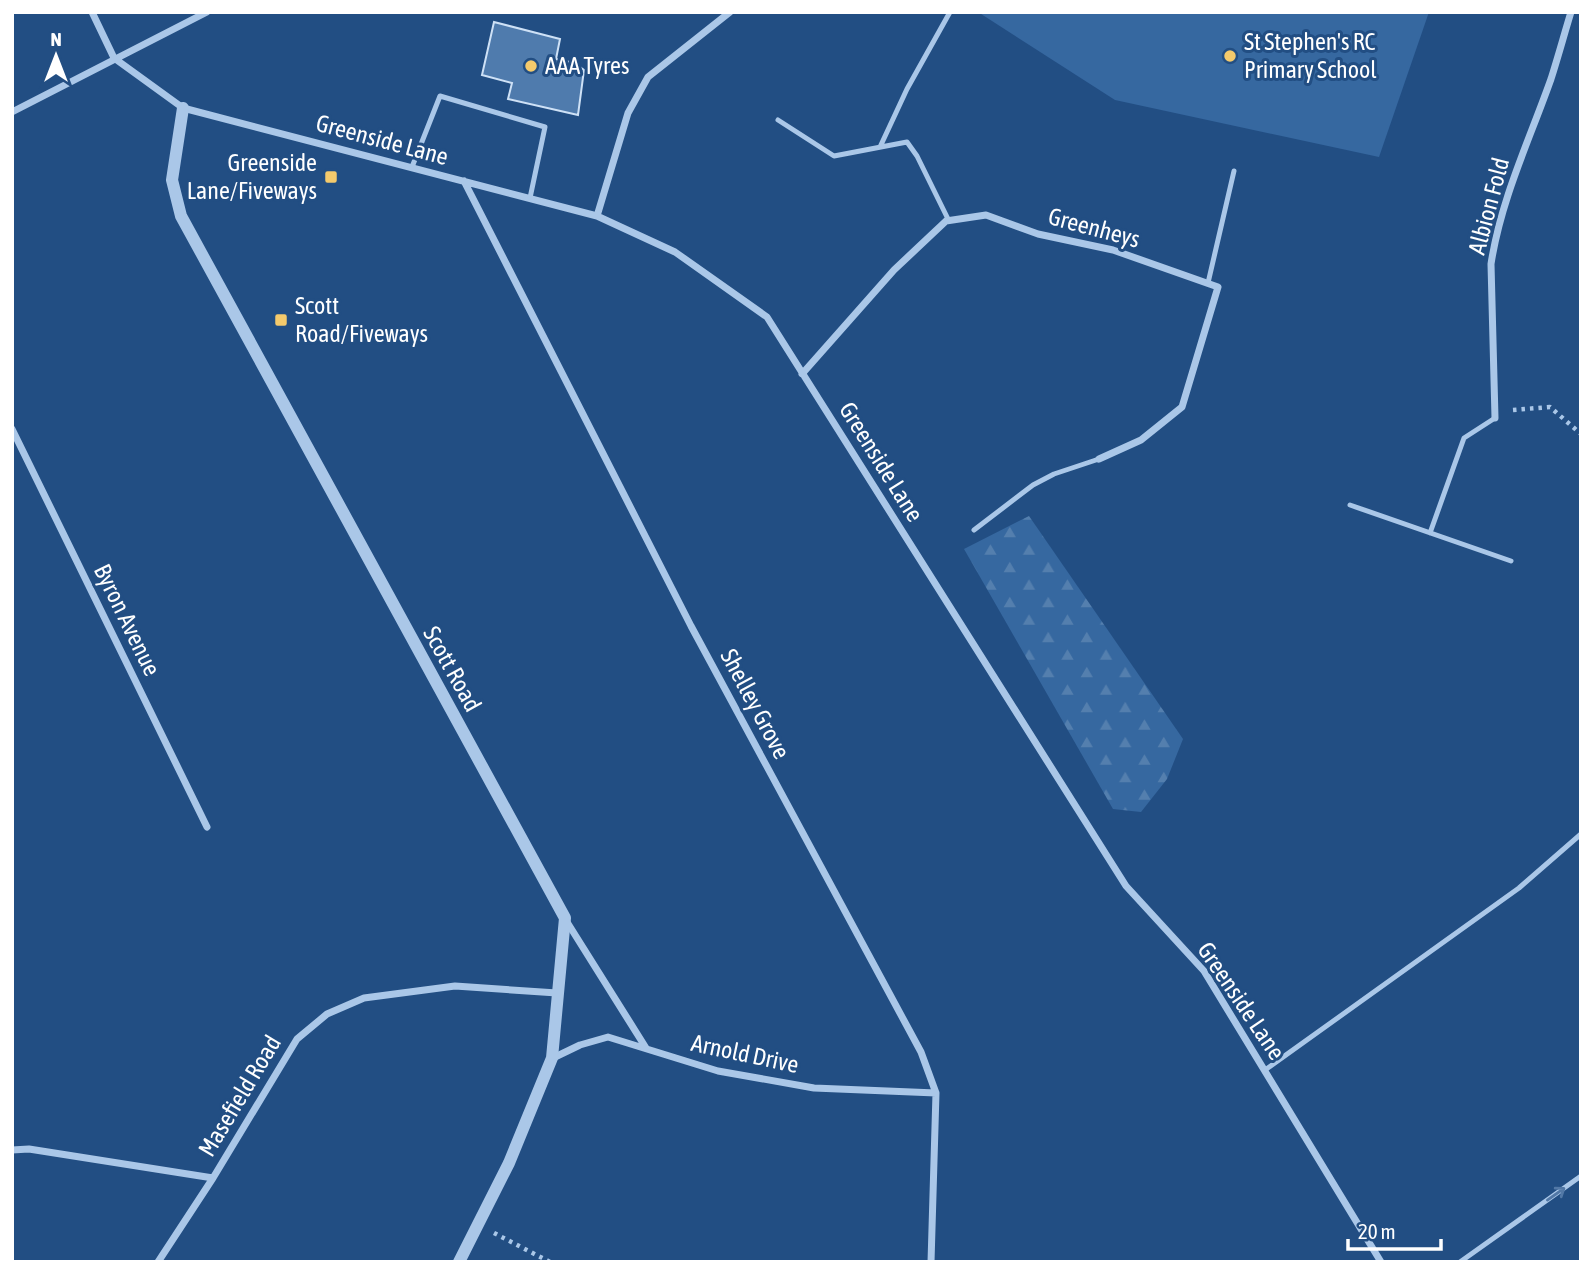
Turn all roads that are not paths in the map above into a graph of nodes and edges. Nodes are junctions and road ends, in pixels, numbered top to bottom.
1 (92, 12) edge
2 (207, 12) edge
3 (730, 12) edge
4 (950, 12) edge
5 (1571, 12) edge
6 (114, 58) junction
7 (183, 108) junction
8 (12, 112) edge
9 (778, 120) dead end
10 (880, 146) junction
11 (412, 167) junction
12 (1234, 171) dead end
13 (464, 181) junction
14 (530, 198) junction
15 (597, 216) junction
16 (949, 221) junction
17 (1208, 283) junction
18 (802, 374) junction
19 (1494, 415) joint
20 (12, 429) edge
21 (1099, 459) joint
22 (1350, 505) dead end
23 (974, 530) dead end
24 (1430, 533) junction
25 (1511, 561) dead end
26 (207, 827) dead end
27 (1581, 834) edge
28 (565, 918) junction
29 (557, 993) junction
30 (646, 1049) junction
31 (552, 1058) junction
32 (1265, 1070) junction
33 (936, 1093) junction
34 (12, 1150) edge
35 (1581, 1176) edge
36 (213, 1178) junction
37 (158, 1262) edge
38 (459, 1262) edge
39 (931, 1262) edge
40 (1381, 1262) edge
41 (1460, 1262) edge

1 - 6 street, Greenside Lane
2 - 6 street
3 - 15 street
4 - 10 lane
5 - 19 street, Albion Fold
6 - 7 street, Greenside Lane
6 - 8 street
7 - 11 street, Greenside Lane
7 - 28 street, Scott Road
9 - 10 lane
10 - 16 lane
11 - 13 street, Greenside Lane
11 - 14 lane
12 - 17 lane
13 - 14 street, Greenside Lane
13 - 33 street, Shelley Grove
14 - 15 street, Greenside Lane
15 - 18 street, Greenside Lane
16 - 17 street, Greenheys
16 - 18 street
17 - 21 street
18 - 32 street, Greenside Lane
19 - 24 lane
20 - 26 street, Byron Avenue
21 - 23 lane
22 - 24 lane
24 - 25 lane
27 - 32 lane
28 - 29 street
28 - 30 street
29 - 31 street
29 - 36 street, Masefield Road
30 - 31 street, Arnold Drive
30 - 33 street, Arnold Drive
31 - 38 street
32 - 40 street, Greenside Lane
33 - 39 street, Shelley Grove
34 - 36 street
41 -> 35 lane
36 - 37 street, Masefield Road

